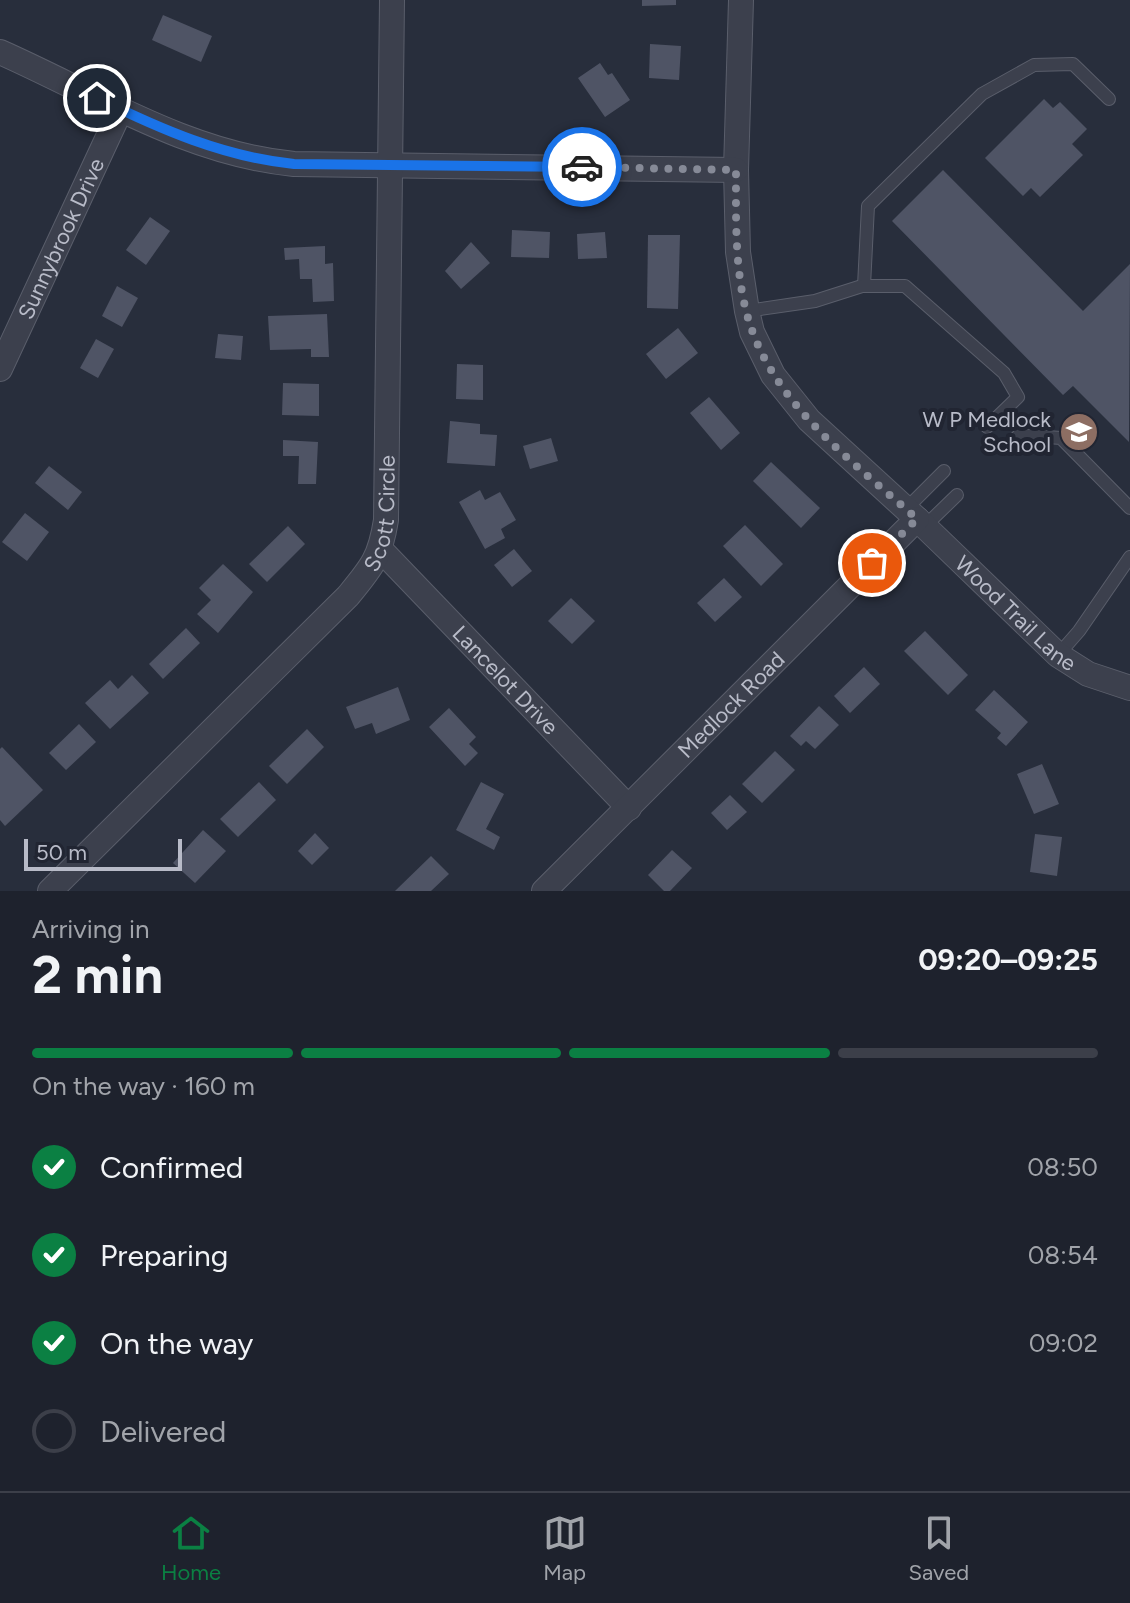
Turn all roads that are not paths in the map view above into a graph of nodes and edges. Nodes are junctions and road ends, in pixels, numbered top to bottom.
1 (392, 0) edge
2 (741, 0) edge
3 (0, 52) edge
4 (1109, 99) dead end
5 (121, 109) junction
6 (390, 166) junction
7 (736, 170) junction
8 (864, 286) junction
9 (747, 311) junction
10 (0, 369) edge
11 (987, 427) dead end
12 (1007, 447) dead end
13 (944, 471) dead end
14 (957, 495) dead end
15 (1130, 508) edge
16 (915, 518) junction
17 (381, 550) junction
18 (1130, 557) edge
19 (1058, 655) junction
20 (1130, 688) edge
21 (629, 808) junction
22 (50, 891) edge
23 (544, 891) edge

1 - 6 street, Scott Circle
2 - 7 street, Wood Trail Lane
3 - 5 street
4 - 8 lane
5 - 6 street
5 - 10 street, Sunnybrook Drive
6 - 7 street
6 - 17 street, Scott Circle
7 - 9 street, Wood Trail Lane
8 - 9 lane
8 - 11 lane
9 - 16 street, Wood Trail Lane
12 - 15 lane
13 - 16 lane
14 - 16 lane
16 - 19 street, Wood Trail Lane
16 - 21 street, Medlock Road
17 - 21 street, Lancelot Drive
17 - 22 street, Scott Circle
18 - 19 lane
19 - 20 street, Wood Trail Lane
21 - 23 street, Medlock Road

